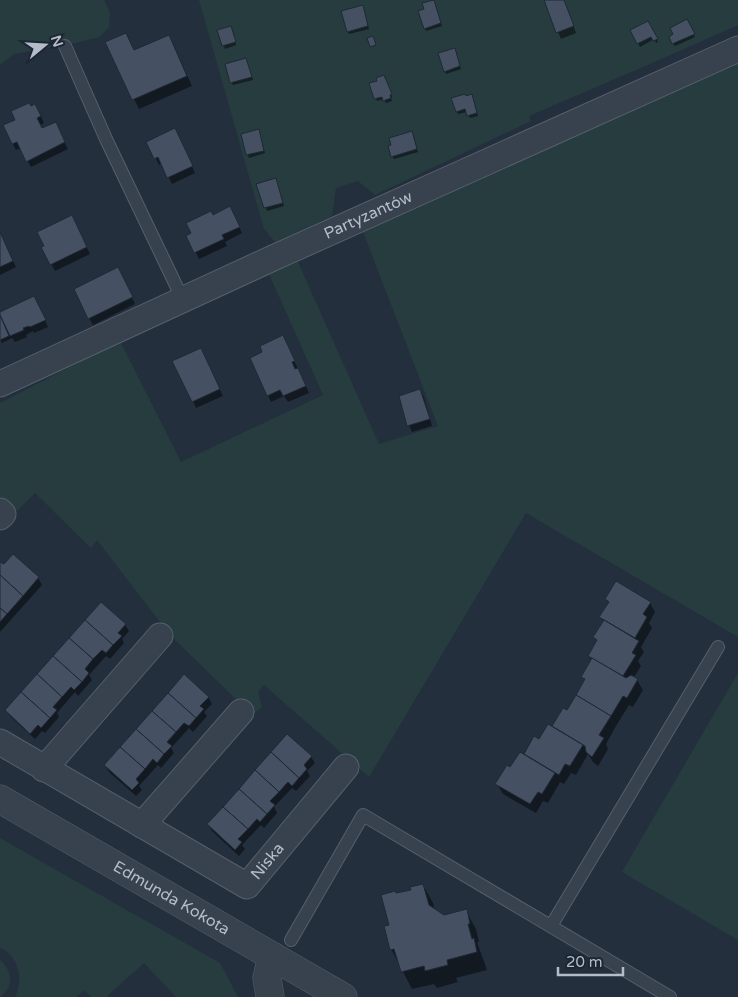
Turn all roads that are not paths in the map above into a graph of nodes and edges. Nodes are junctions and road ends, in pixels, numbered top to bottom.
1 (65, 46) dead end
2 (738, 49) edge
3 (183, 300) junction
4 (0, 384) edge
5 (0, 511) edge
6 (0, 517) edge
7 (160, 636) dead end
8 (718, 647) dead end
9 (241, 712) dead end
10 (0, 742) edge
11 (346, 767) dead end
12 (44, 769) junction
13 (0, 799) edge
14 (142, 826) junction
15 (551, 926) junction
16 (281, 948) junction
17 (270, 997) edge
18 (343, 997) edge
19 (670, 997) edge

1 - 3 lane
2 - 3 street, Partyzantów
3 - 4 street, Partyzantów
5 - 6 street
7 - 12 street
8 - 15 lane
9 - 14 street
10 - 12 street, Niska
11 - 14 street, Niska
12 - 14 street, Niska
13 - 16 street, Edmunda Kokota
15 - 16 lane
15 - 19 lane
16 - 17 street
16 - 18 street, Edmunda Kokota

